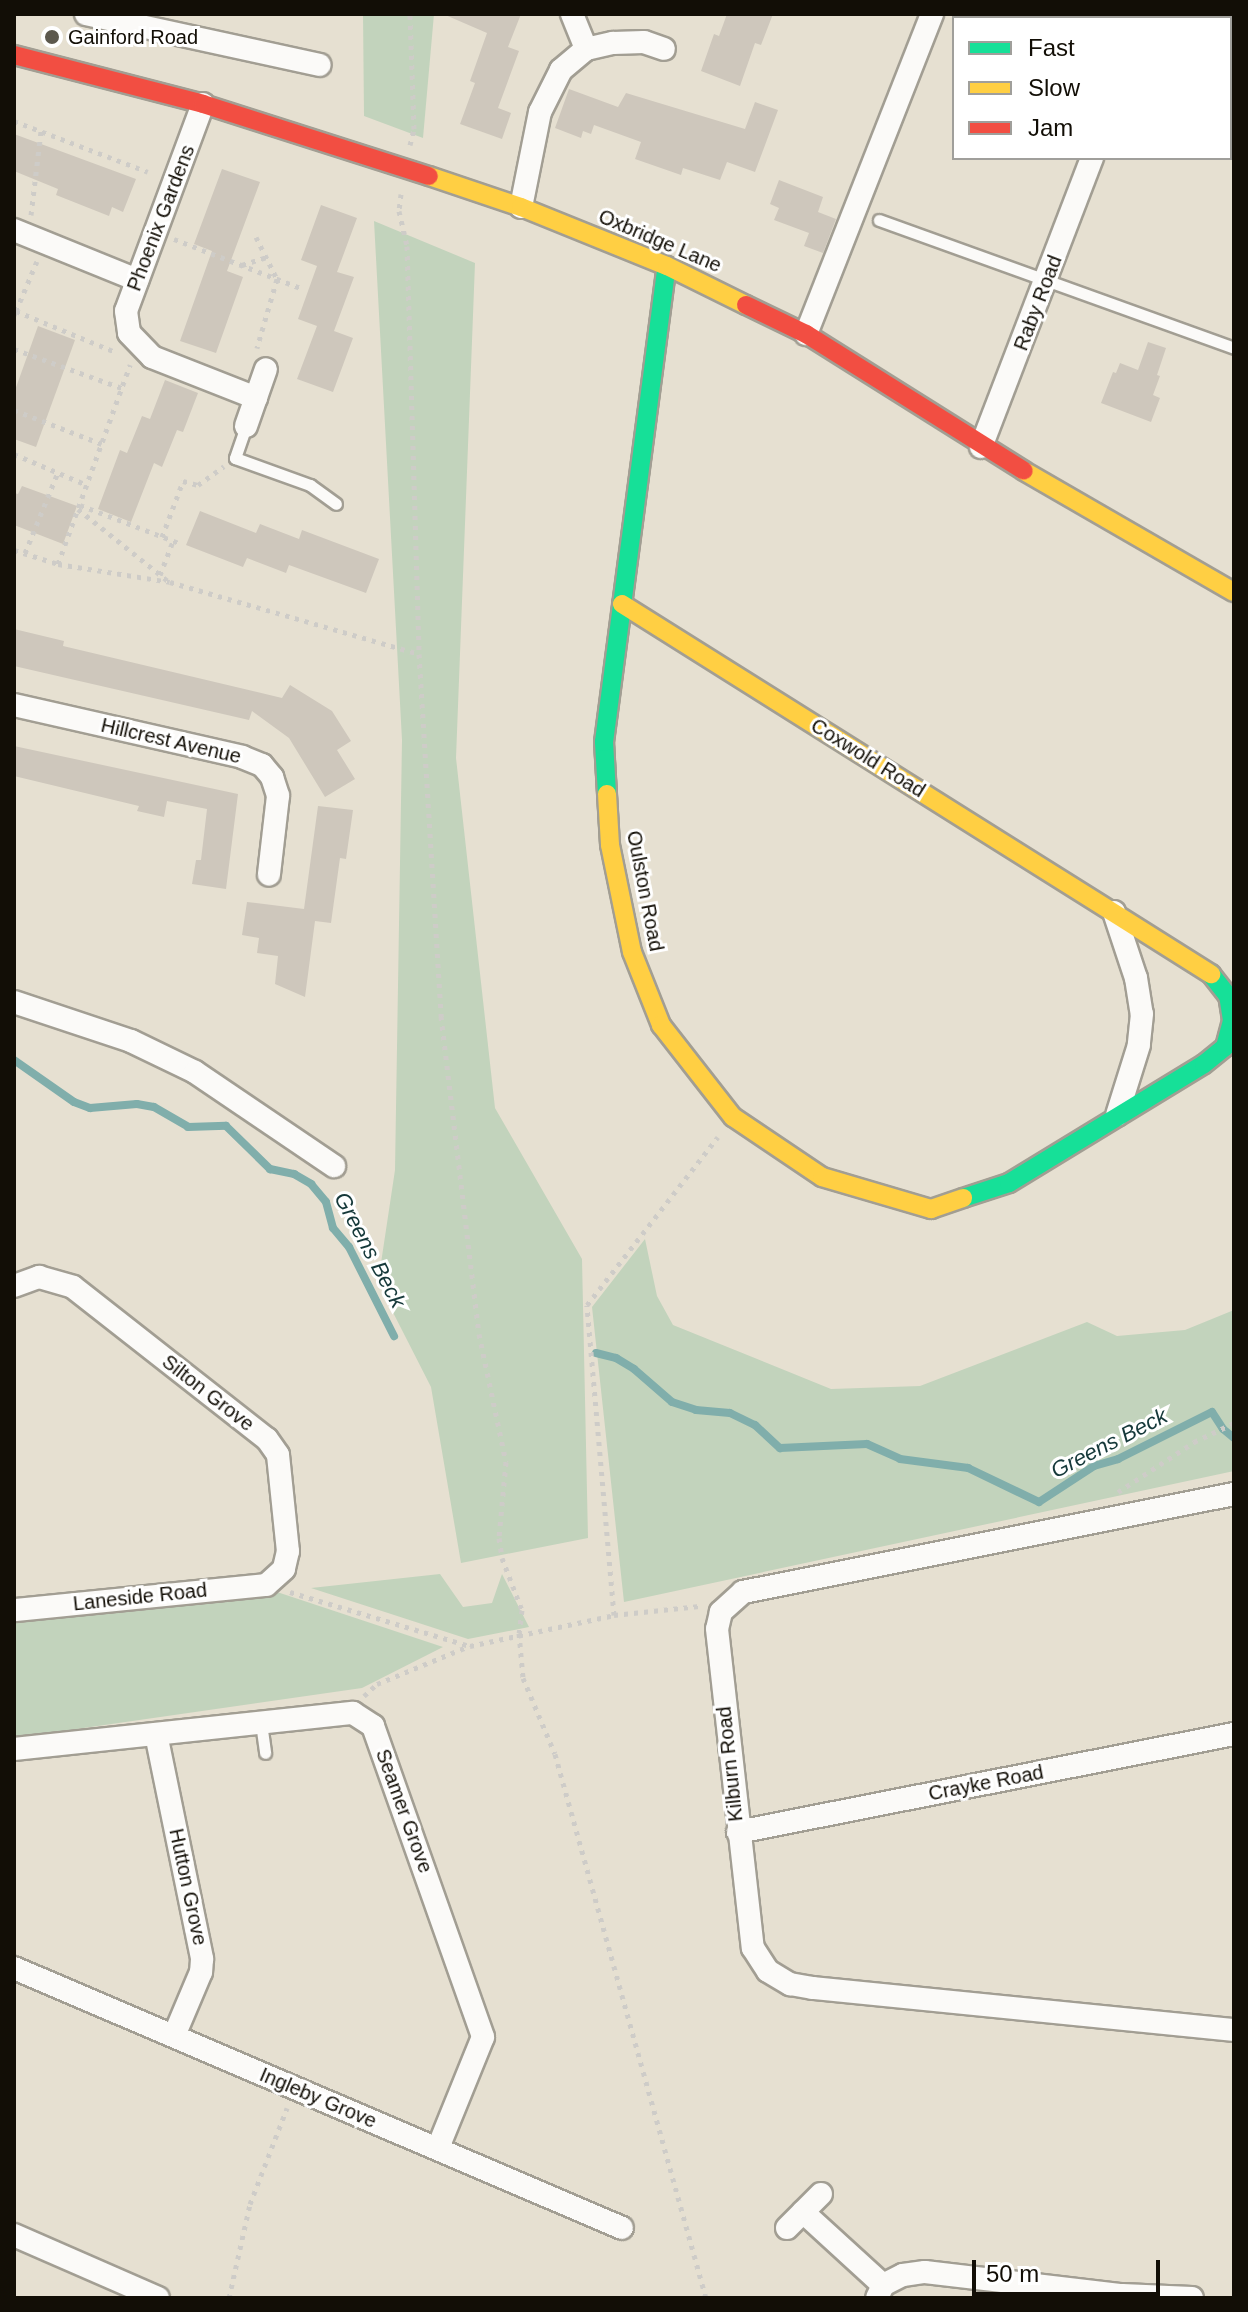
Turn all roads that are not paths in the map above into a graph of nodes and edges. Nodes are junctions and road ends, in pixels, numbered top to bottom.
1 (86, 14) edge
2 (572, 14) edge
3 (932, 14) edge
4 (586, 49) junction
5 (664, 49) dead end
6 (14, 55) edge
7 (319, 65) dead end
8 (203, 104) junction
9 (1091, 160) edge
10 (521, 207) junction
11 (879, 220) dead end
12 (27, 235) edge
13 (667, 266) junction
14 (137, 280) junction
15 (1047, 281) junction
16 (806, 334) junction
17 (1234, 348) edge
18 (261, 361) road end
19 (256, 398) junction
20 (246, 426) joint
21 (981, 447) junction
22 (336, 504) dead end
23 (1234, 592) edge
24 (622, 604) junction
25 (14, 705) edge
26 (269, 874) dead end
27 (1114, 912) junction
28 (14, 1002) edge
29 (1117, 1115) junction
30 (334, 1166) dead end
31 (14, 1286) edge
32 (1234, 1494) edge
33 (266, 1585) joint
34 (14, 1610) edge
35 (261, 1723) junction
36 (156, 1734) junction
37 (1234, 1734) edge
38 (14, 1749) edge
39 (265, 1753) dead end
40 (738, 1832) junction
41 (14, 1968) edge
42 (1234, 2030) edge
43 (174, 2036) junction
44 (438, 2148) junction
45 (821, 2194) dead end
46 (622, 2228) dead end
47 (14, 2235) edge
48 (880, 2292) edge
49 (158, 2298) edge
50 (1192, 2298) edge

1 - 7 street
2 - 4 street
3 - 16 street
4 - 5 street
4 - 10 street
6 - 8 street, Oxbridge Lane
8 - 10 street, Oxbridge Lane
8 - 14 street, Phoenix Gardens
9 - 15 street, Raby Road
10 - 13 street, Oxbridge Lane
11 - 15 lane
12 - 14 street
13 - 16 street, Oxbridge Lane
13 - 24 street, Oulston Road
14 - 19 street, Phoenix Gardens
15 - 17 lane
15 - 21 street, Raby Road
16 - 21 street, Oxbridge Lane
18 - 19 street
19 - 20 street
20 - 22 lane
21 - 23 street, Oxbridge Lane
24 - 27 street, Coxwold Road
24 - 29 street, Oulston Road
25 - 26 street, Hillcrest Avenue
27 - 29 street
27 - 29 street, Coxwold Road
28 - 30 street
31 - 33 street, Silton Grove
32 - 40 street, Kilburn Road
33 - 34 street, Laneside Road
35 - 36 street
35 - 39 lane
35 - 44 street, Seamer Grove
36 - 38 street
36 - 43 street, Hutton Grove
37 - 40 street, Crayke Road
40 - 42 street, Kilburn Road
41 - 43 street, Ingleby Grove
43 - 44 street, Ingleby Grove
44 - 46 street, Ingleby Grove
45 - 48 street
47 - 49 street
48 - 50 street

